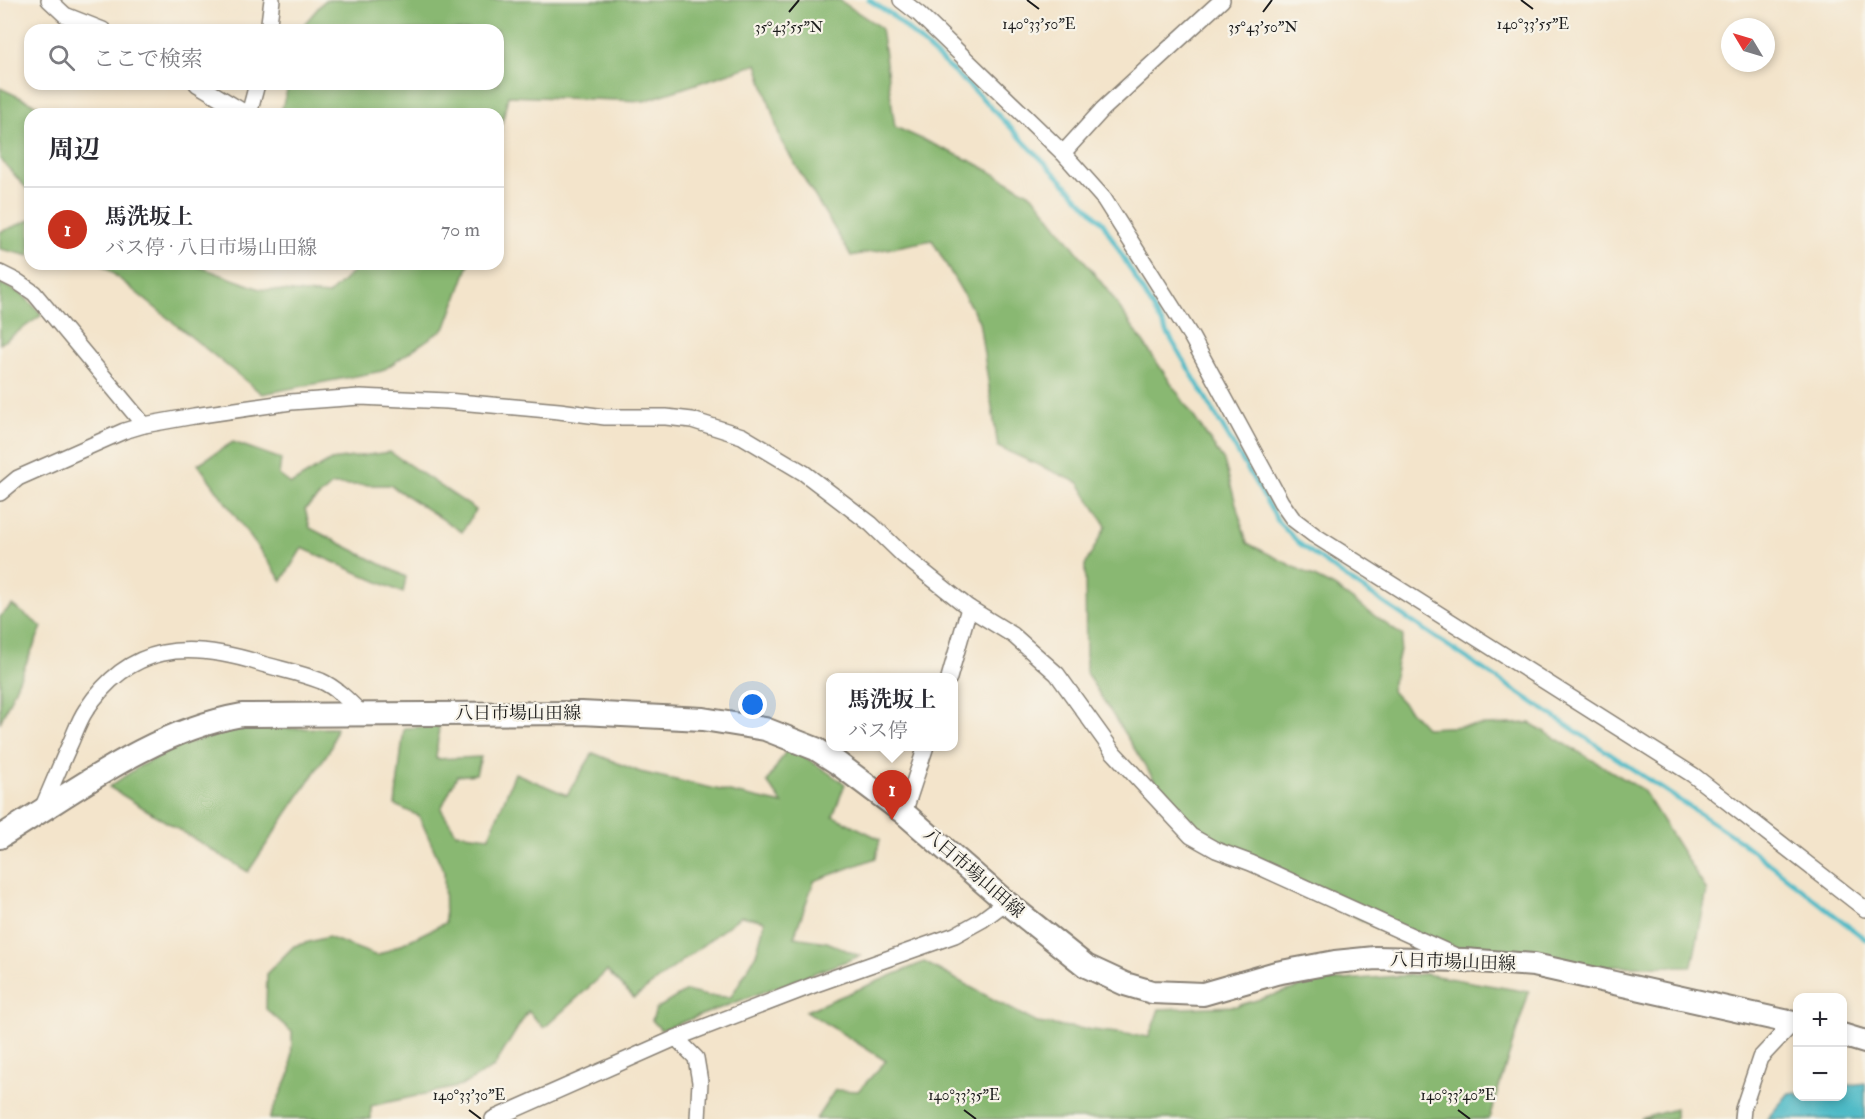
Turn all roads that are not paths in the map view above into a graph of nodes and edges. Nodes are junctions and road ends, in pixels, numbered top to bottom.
1 (49, 0) edge
2 (272, 0) edge
3 (902, 0) edge
4 (1222, 0) edge
5 (88, 24) edge
6 (269, 24) edge
7 (207, 90) edge
8 (255, 90) edge
9 (238, 108) edge
10 (250, 108) edge
11 (1063, 153) junction
12 (0, 273) edge
13 (144, 425) junction
14 (0, 493) edge
15 (969, 608) junction
16 (950, 673) edge
17 (363, 715) junction
18 (925, 751) edge
19 (40, 812) junction
20 (904, 813) junction
21 (0, 837) edge
22 (1006, 902) junction
23 (1865, 909) edge
24 (1464, 960) junction
25 (1793, 1024) edge
26 (1793, 1026) edge
27 (1847, 1037) edge
28 (676, 1038) junction
29 (1865, 1042) edge
30 (493, 1119) edge
31 (698, 1119) edge
32 (1742, 1119) edge

1 - 5 street
2 - 6 street
3 - 11 street
4 - 11 street
7 - 9 street
8 - 10 street
11 - 23 street
12 - 13 street
13 - 14 street
13 - 15 street
15 - 16 street
15 - 24 street
17 - 19 main road, 八日市場山田線
17 - 19 street
17 - 20 main road, 八日市場山田線
18 - 20 street
19 - 21 main road, 八日市場山田線
20 - 22 main road, 八日市場山田線
22 - 24 main road, 八日市場山田線
22 - 28 street
24 - 25 main road, 八日市場山田線
26 - 32 street
27 - 29 main road
28 - 30 street
28 - 31 street

